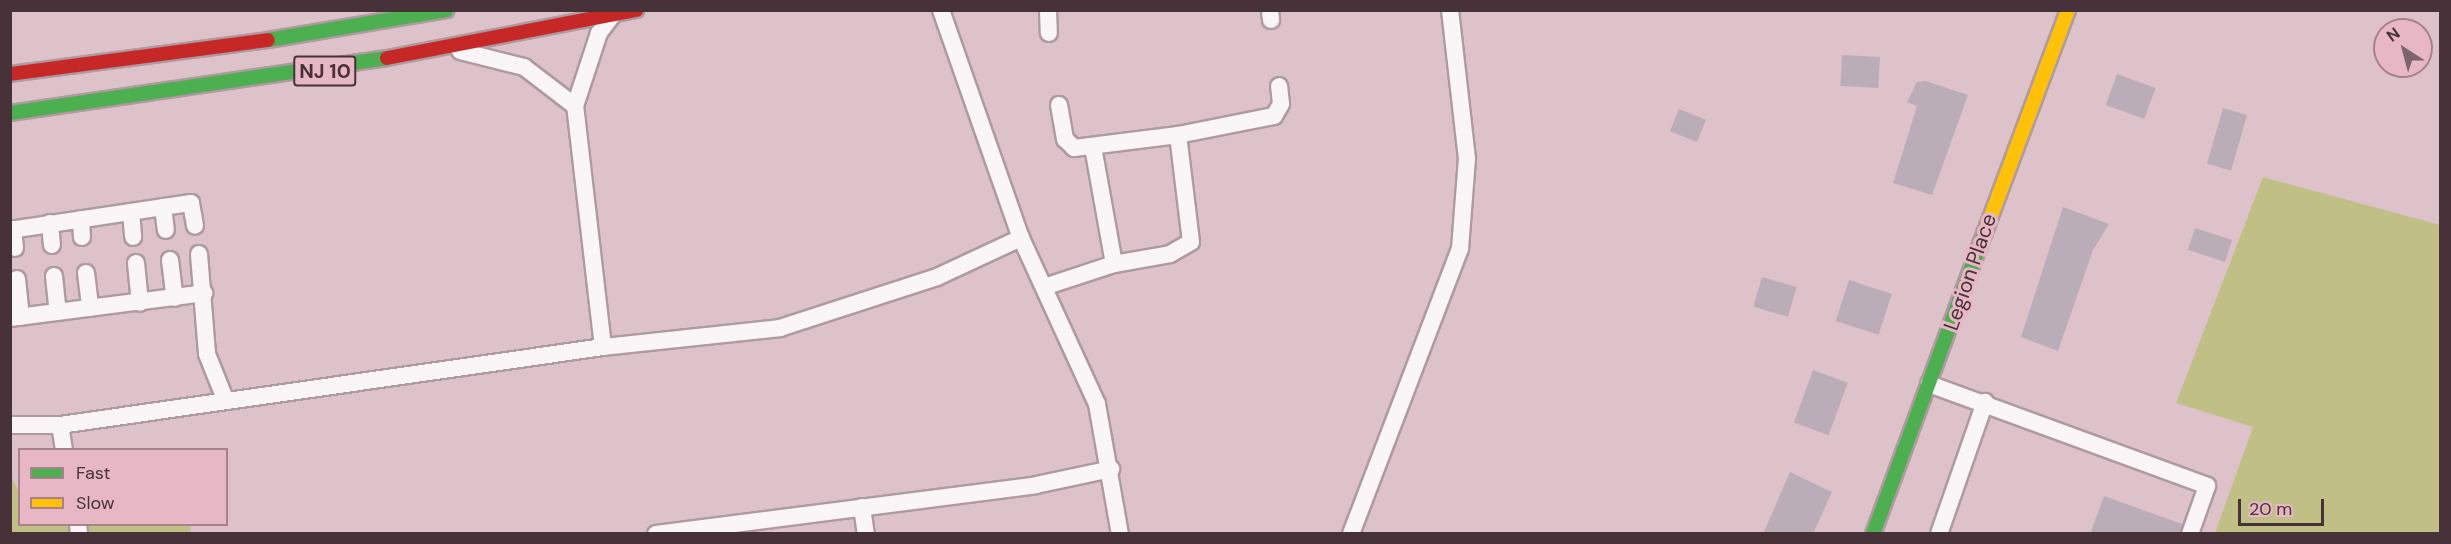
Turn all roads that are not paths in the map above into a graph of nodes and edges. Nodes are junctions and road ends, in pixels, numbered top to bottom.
1 (447, 10) edge
2 (636, 10) edge
3 (941, 10) edge
4 (1048, 10) edge
5 (1450, 10) edge
6 (2068, 10) edge
7 (412, 14) edge
8 (613, 15) junction
9 (1049, 33) dead end
10 (452, 50) junction
11 (10, 74) edge
12 (1279, 86) dead end
13 (1059, 105) dead end
14 (575, 106) junction
15 (10, 113) edge
16 (1178, 135) junction
17 (1093, 147) junction
18 (163, 207) junction
19 (131, 212) junction
20 (81, 219) junction
21 (50, 224) junction
22 (195, 226) dead end
23 (12, 230) edge
24 (166, 230) dead end
25 (82, 237) dead end
26 (133, 237) dead end
27 (1021, 238) junction
28 (52, 245) dead end
29 (15, 248) dead end
30 (199, 254) dead end
31 (170, 260) dead end
32 (136, 264) dead end
33 (1113, 264) junction
34 (86, 273) dead end
35 (54, 276) dead end
36 (17, 279) dead end
37 (1044, 287) junction
38 (204, 293) junction
39 (175, 298) junction
40 (140, 303) junction
41 (90, 308) junction
42 (58, 312) junction
43 (16, 317) edge
44 (603, 347) junction
45 (1929, 384) junction
46 (225, 399) junction
47 (1985, 402) junction
48 (10, 425) edge
49 (60, 425) junction
50 (64, 448) edge
51 (1112, 469) junction
52 (862, 507) junction
53 (656, 534) edge
54 (866, 534) edge
55 (1120, 534) edge
56 (1351, 534) edge
57 (1873, 534) edge
58 (1939, 534) edge
59 (2190, 534) edge

1 - 7 main road, NJ 10
2 - 8 main road, NJ 10
3 - 27 lane
4 - 9 lane
5 - 56 lane
6 - 45 main road, Legion Place
7 - 11 main road, NJ 10
8 - 10 main road, NJ 10
8 - 14 lane
10 - 14 lane
10 - 15 main road, NJ 10
12 - 16 lane
13 - 17 lane
14 - 44 lane
16 - 17 lane
16 - 33 lane
17 - 33 lane
18 - 19 lane
18 - 22 lane
18 - 24 lane
19 - 20 lane
19 - 26 lane
20 - 21 lane
20 - 25 lane
21 - 23 lane
21 - 28 lane
23 - 29 lane
27 - 37 lane
27 - 44 lane
30 - 38 lane
31 - 39 lane
32 - 40 lane
33 - 37 lane
34 - 41 lane
35 - 42 lane
36 - 43 lane
37 - 51 lane
38 - 39 lane
38 - 46 lane
39 - 40 lane
40 - 41 lane
41 - 42 lane
42 - 43 lane
44 - 46 lane
45 - 47 lane
45 - 57 main road, Legion Place
46 - 49 lane
47 - 58 lane
47 - 59 lane
48 - 49 lane
49 - 50 lane
51 - 52 lane
51 - 55 lane
52 - 53 lane
52 - 54 lane

